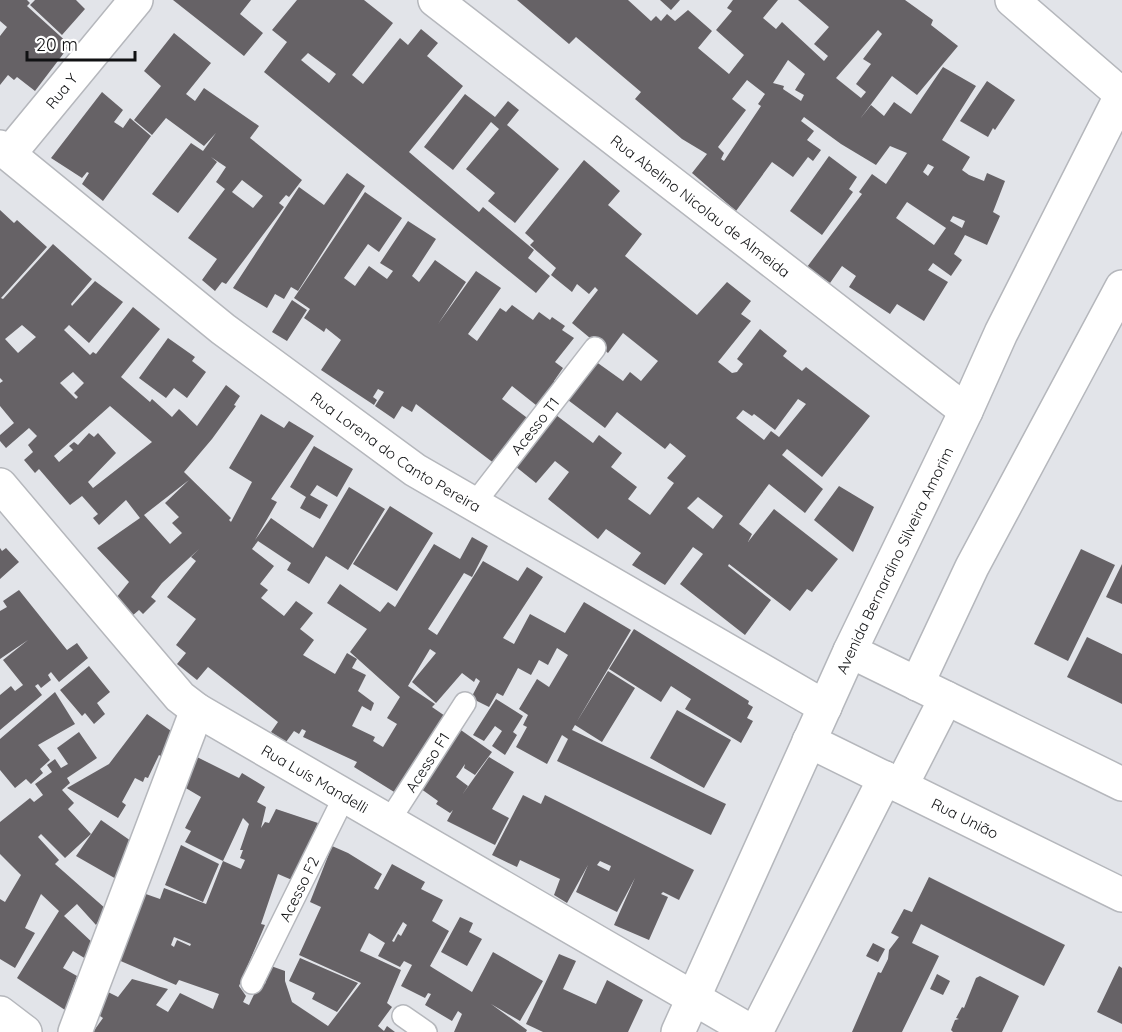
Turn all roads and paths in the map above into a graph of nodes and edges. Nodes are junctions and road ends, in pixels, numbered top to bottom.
1 (136, 0) edge
2 (435, 0) edge
3 (1012, 0) edge
4 (1122, 95) edge
5 (4, 150) edge
6 (1122, 287) edge
7 (595, 348) dead end
8 (966, 411) junction
9 (0, 485) edge
10 (474, 504) junction
11 (850, 651) junction
12 (932, 691) junction
13 (465, 703) dead end
14 (825, 707) junction
15 (197, 710) junction
16 (809, 741) junction
17 (893, 782) junction
18 (1122, 784) edge
19 (345, 795) junction
20 (389, 821) junction
21 (1122, 895) edge
22 (252, 983) dead end
23 (693, 999) junction
24 (0, 1013) edge
25 (403, 1016) dead end
26 (25, 1032) edge
27 (75, 1032) edge
28 (426, 1032) edge
29 (678, 1032) edge
30 (754, 1032) edge

1 - 5 street, Rua Y
2 - 8 street, Rua Abelino Nicolau de Almeida
3 - 4 street
4 - 8 street, Avenida Bernardino Silveira Amorim
5 - 10 street, Rua Lorena do Canto Pereira
6 - 12 street
7 - 10 lane, Acesso T1
8 - 11 street, Avenida Bernardino Silveira Amorim
9 - 15 street, Rua Luís Mandelli
10 - 14 street, Rua Lorena do Canto Pereira
11 - 12 street
11 - 14 street, Avenida Bernardino Silveira Amorim
12 - 17 street
12 - 18 street
13 - 20 lane, Acesso F1
14 - 16 street, Avenida Bernardino Silveira Amorim
15 - 19 street, Rua Luís Mandelli
15 - 27 street
16 - 17 street, Rua União
16 - 23 street, Avenida Bernardino Silveira Amorim
17 - 21 street, Rua União
17 - 30 street
19 - 20 street, Rua Luís Mandelli
19 - 22 lane, Acesso F2
20 - 23 street, Rua Luís Mandelli
23 - 29 street, Avenida Bernardino Silveira Amorim
23 - 30 street, Rua Luís Mandelli
24 - 26 street
25 - 28 lane

